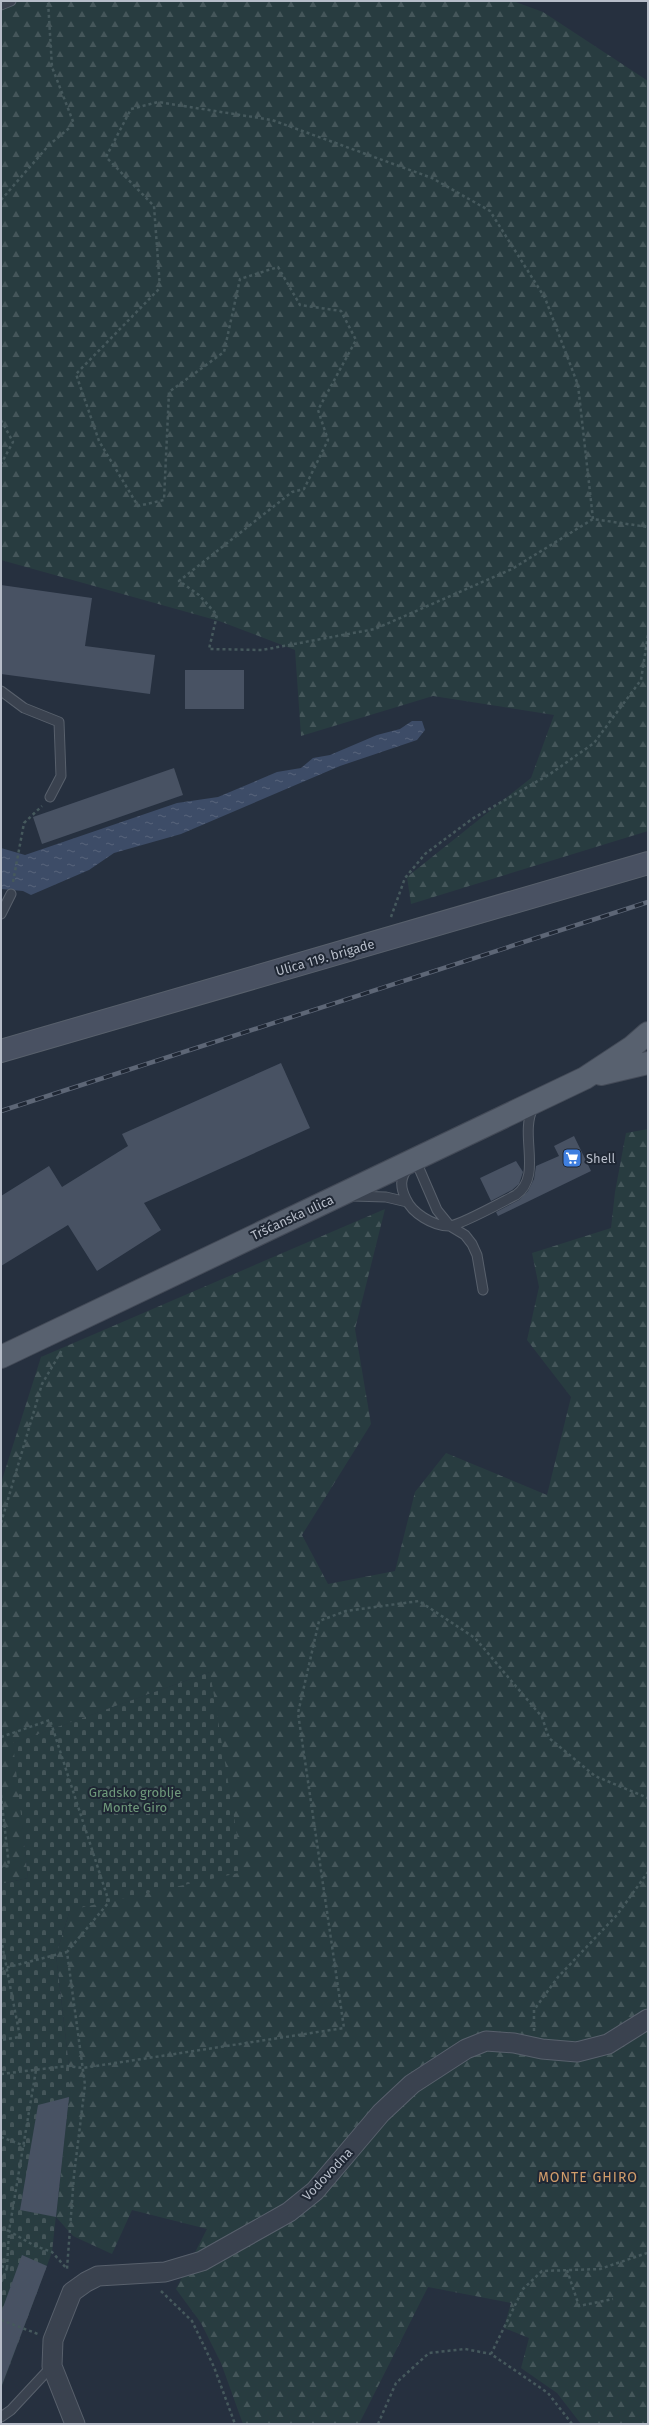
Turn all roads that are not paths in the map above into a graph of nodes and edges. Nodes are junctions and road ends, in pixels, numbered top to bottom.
1 (10, 1) edge
2 (1, 5) edge
3 (1, 690) edge
4 (50, 797) road end
5 (648, 863) edge
6 (11, 894) road end
7 (1, 914) edge
8 (648, 1033) edge
9 (1, 1051) edge
10 (648, 1063) edge
11 (585, 1078) junction
12 (536, 1102) junction
13 (415, 1159) junction
14 (335, 1197) junction
15 (407, 1202) junction
16 (450, 1226) junction
17 (483, 1290) dead end
18 (1, 1356) edge
19 (648, 2019) edge
20 (52, 2366) junction
21 (1, 2417) edge
22 (75, 2424) edge

1 - 2 lane
3 - 4 lane
5 - 9 main road, Ulica 119. brigade
6 - 7 lane
8 - 11 main road
10 - 11 main road
11 - 12 main road, Tršćanska ulica
12 - 13 main road, Tršćanska ulica
12 - 16 lane
13 - 14 main road, Tršćanska ulica
13 - 15 lane
13 - 16 lane
14 - 15 lane
14 - 18 main road, Tršćanska ulica
15 - 16 lane
16 - 17 lane
19 - 20 street, Vodovodna
20 - 21 lane
20 - 22 street

